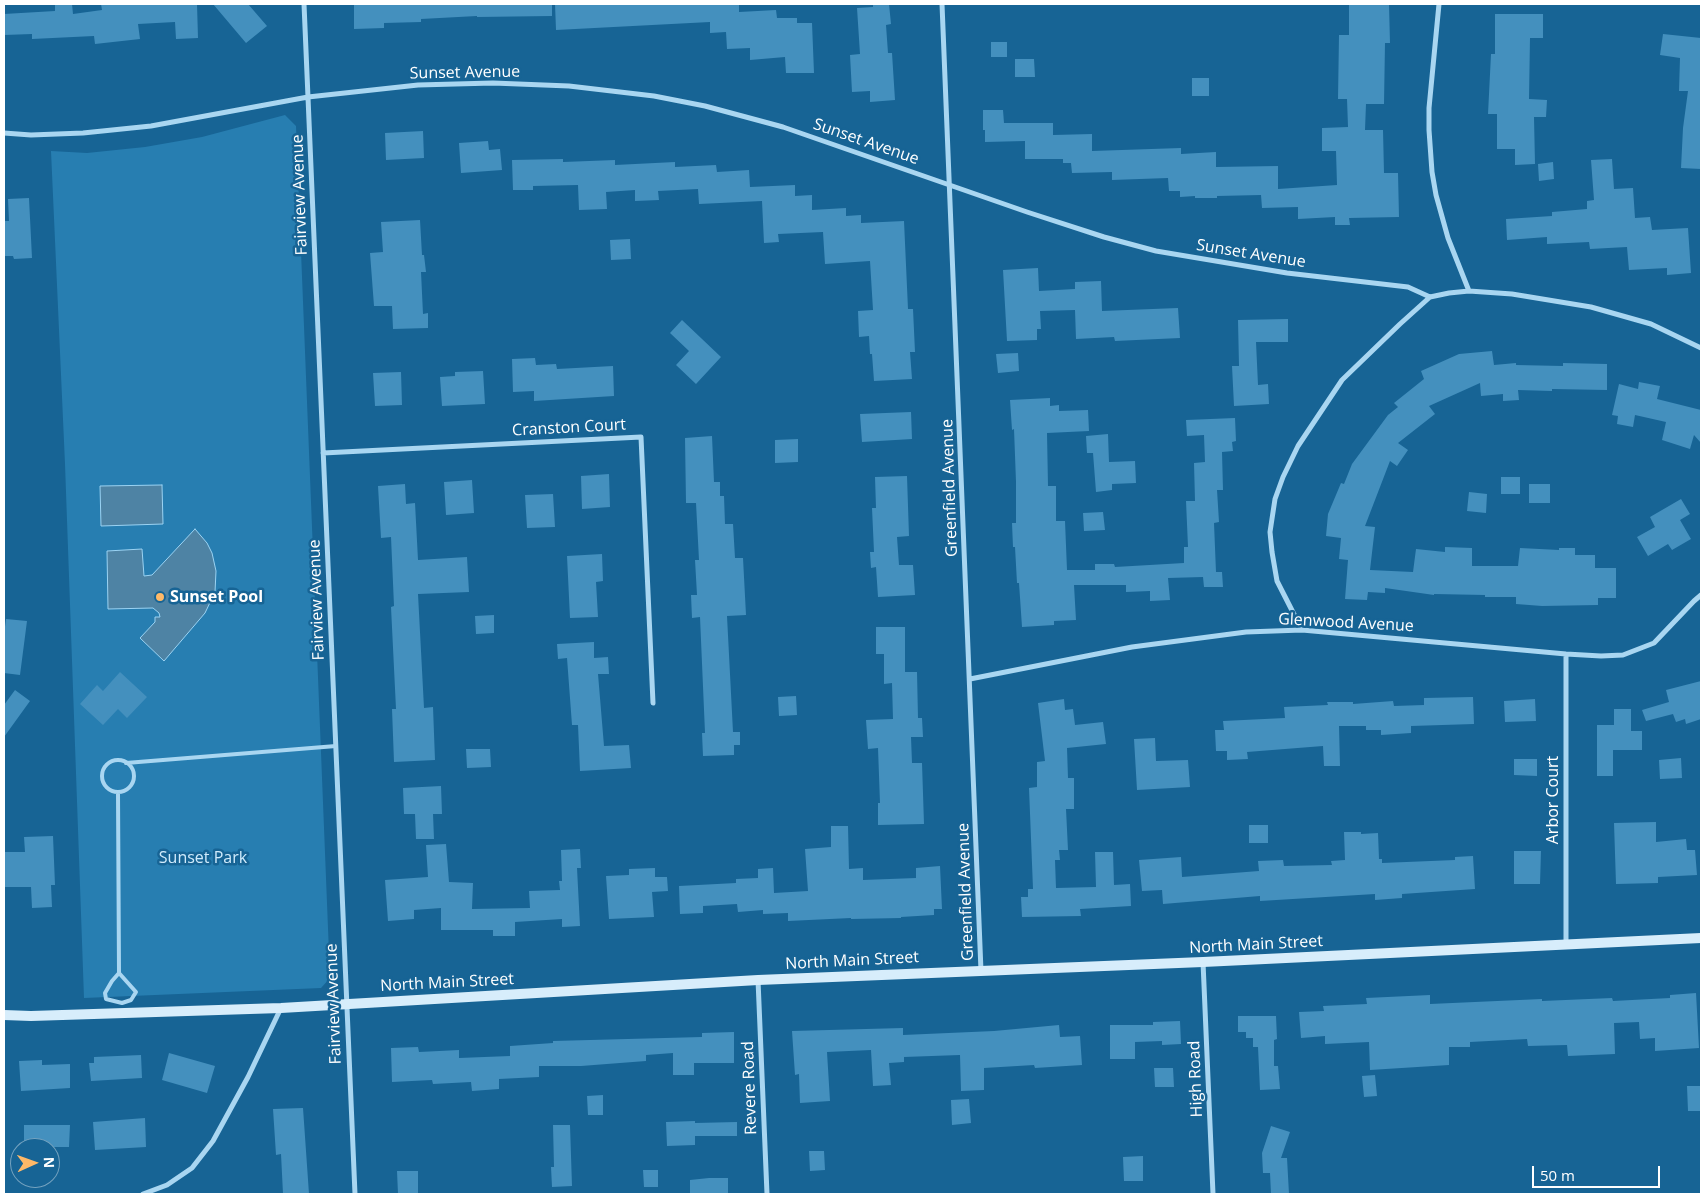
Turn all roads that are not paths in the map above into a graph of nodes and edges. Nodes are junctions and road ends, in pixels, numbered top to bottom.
1 (304, 4) edge
2 (942, 4) edge
3 (1440, 4) edge
4 (308, 97) junction
5 (4, 133) edge
6 (949, 185) junction
7 (1469, 292) junction
8 (1430, 298) junction
9 (1701, 348) edge
10 (323, 453) junction
11 (1701, 596) edge
12 (1302, 630) junction
13 (1566, 654) junction
14 (970, 679) junction
15 (653, 703) dead end
16 (336, 746) junction
17 (126, 762) junction
18 (118, 793) junction
19 (1701, 938) edge
20 (1566, 946) junction
21 (1204, 962) junction
22 (981, 971) junction
23 (119, 973) junction
24 (758, 980) junction
25 (346, 1003) junction
26 (122, 1008) junction
27 (281, 1008) junction
28 (4, 1015) edge
29 (143, 1194) edge
30 (355, 1194) edge
31 (767, 1194) edge
32 (1213, 1194) edge

1 - 4 street, Fairview Avenue
2 - 6 street, Greenfield Avenue
3 - 7 street
4 - 5 street, Sunset Avenue
4 - 6 street, Sunset Avenue
4 - 10 street, Fairview Avenue
6 - 8 street, Sunset Avenue
6 - 14 street, Greenfield Avenue
7 - 8 street
7 - 9 street
8 - 12 street
10 - 15 street, Cranston Court
10 - 16 street, Fairview Avenue
11 - 13 street, Glenwood Avenue
12 - 13 street, Glenwood Avenue
12 - 14 street, Glenwood Avenue
13 - 20 street, Arbor Court
14 - 22 street, Greenfield Avenue
16 - 17 lane
16 - 25 street, Fairview Avenue
17 - 18 lane
17 - 18 lane
18 - 23 lane
19 - 20 street, North Main Street
20 - 21 street, North Main Street
21 - 22 street, North Main Street
21 - 32 street, High Road
22 - 24 street, North Main Street
23 - 26 lane
23 - 26 lane
24 - 25 street, North Main Street
24 - 31 street, Revere Road
25 - 27 street, North Main Street
25 - 30 street, Fairview Avenue
26 - 27 street, North Main Street
26 - 28 street, North Main Street
27 - 29 street

